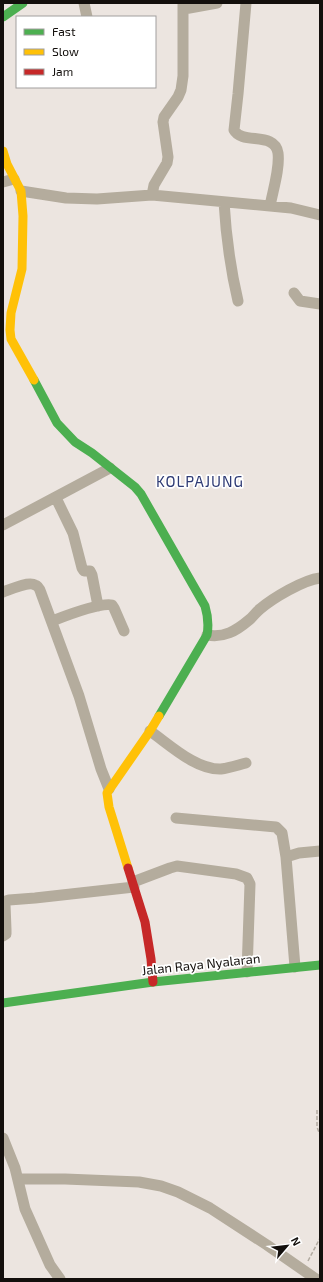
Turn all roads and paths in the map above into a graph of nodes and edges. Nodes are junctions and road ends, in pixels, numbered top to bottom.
1 (23, 3) edge
2 (84, 3) edge
3 (217, 3) edge
4 (246, 3) edge
5 (184, 6) edge
6 (87, 16) edge
7 (3, 17) edge
8 (3, 151) edge
9 (8, 181) edge
10 (21, 191) junction
11 (152, 195) junction
12 (224, 202) junction
13 (270, 206) junction
14 (320, 215) edge
15 (294, 293) dead end
16 (238, 301) dead end
17 (320, 304) edge
18 (6, 330) edge
19 (110, 468) junction
20 (56, 498) junction
21 (3, 525) edge
22 (320, 578) edge
23 (3, 592) edge
24 (98, 606) junction
25 (52, 621) junction
26 (124, 631) dead end
27 (207, 635) junction
28 (150, 731) junction
29 (246, 762) dead end
30 (109, 789) junction
31 (176, 818) dead end
32 (320, 851) edge
33 (286, 857) junction
34 (133, 884) junction
35 (3, 936) edge
36 (320, 965) edge
37 (295, 967) junction
38 (247, 972) junction
39 (153, 982) junction
40 (3, 1003) edge
41 (317, 1110) dead end
42 (320, 1135) edge
43 (3, 1138) edge
44 (18, 1179) junction
45 (320, 1238) edge
46 (303, 1270) junction
47 (313, 1278) edge
48 (60, 1279) edge

1 - 7 street
2 - 6 street
3 - 5 street
4 - 13 street
5 - 11 street
8 - 9 street
9 - 10 street
10 - 11 street
10 - 18 street
11 - 12 street
12 - 13 street
12 - 16 street
13 - 14 street
15 - 17 street
18 - 19 street
19 - 20 street
19 - 27 street
20 - 21 street
20 - 24 street
22 - 27 street
23 - 25 street
24 - 25 street
24 - 26 street
25 - 30 street
27 - 28 street
28 - 29 street
28 - 30 street
30 - 34 street
31 - 33 street
32 - 33 street
33 - 37 street
34 - 35 street
34 - 38 street
34 - 39 street
36 - 37 street, Jalan Raya Nyalaran
37 - 38 street, Jalan Raya Nyalaran
38 - 39 street, Jalan Raya Nyalaran
39 - 40 street, Jalan Raya Nyalaran
41 - 42 path
43 - 44 street
44 - 46 street
44 - 48 street
45 - 46 path
46 - 47 street

